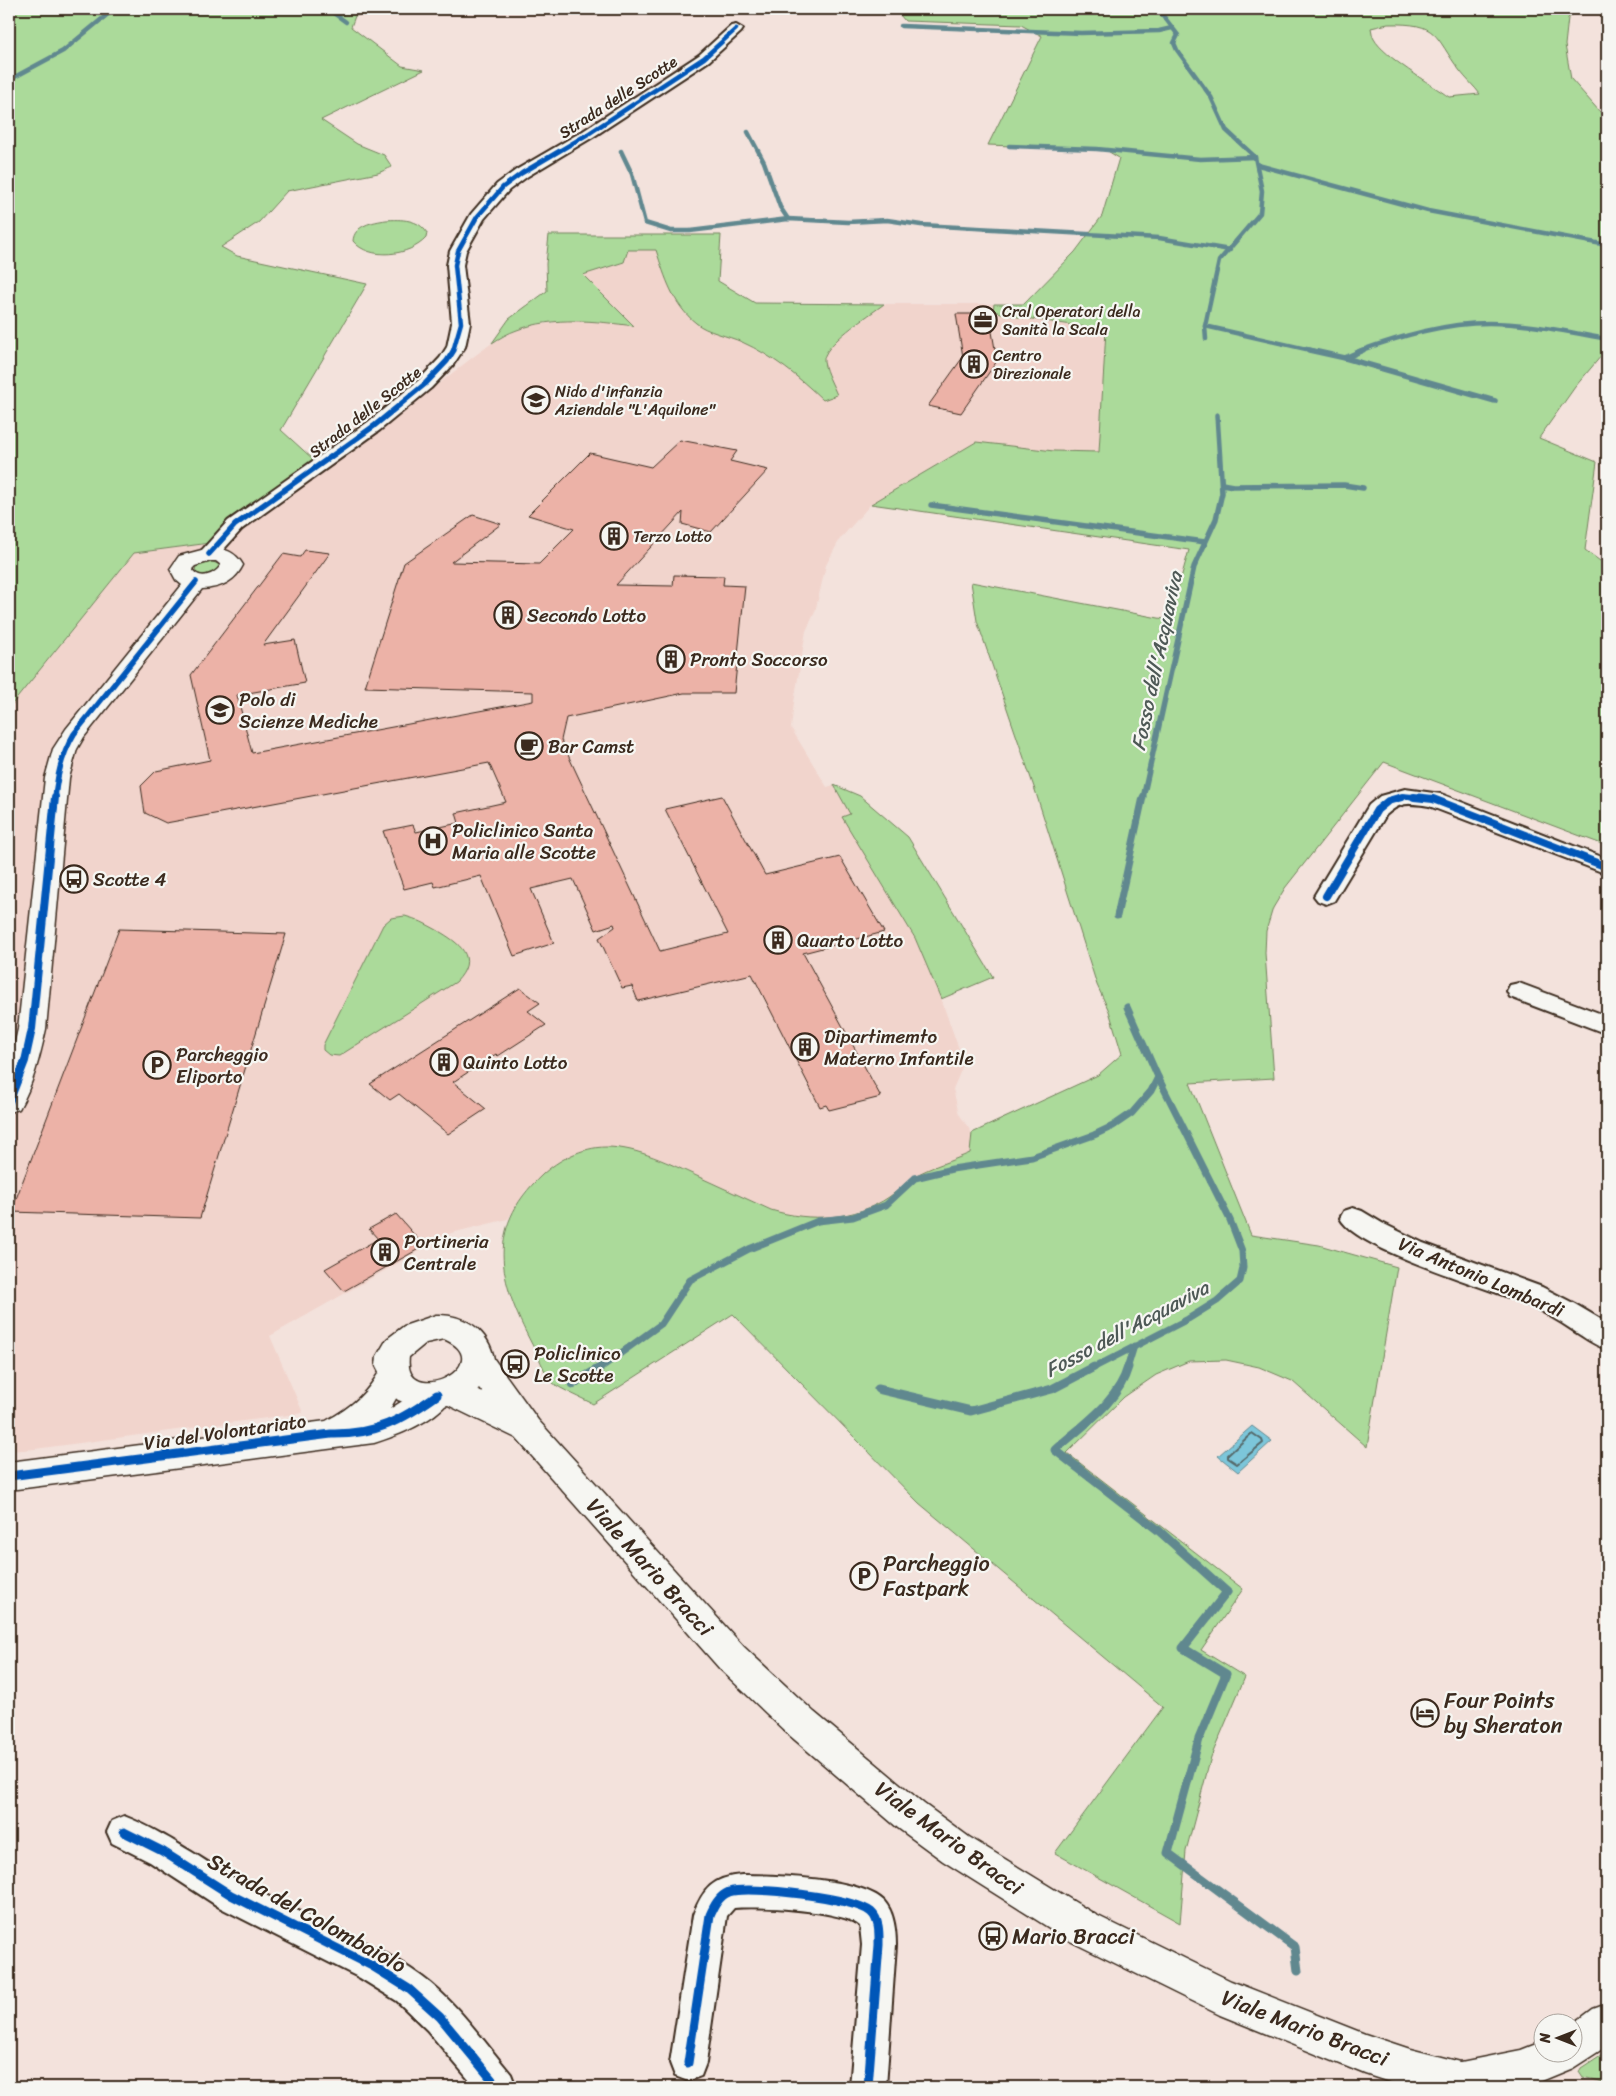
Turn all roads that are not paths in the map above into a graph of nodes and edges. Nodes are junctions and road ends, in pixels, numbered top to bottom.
1 (736, 29) dead end
2 (209, 554) joint
3 (1607, 867) edge
4 (1326, 896) dead end
5 (1519, 991) dead end
6 (1607, 1024) edge
7 (10, 1095) edge
8 (1353, 1218) dead end
9 (1607, 1338) edge
10 (478, 1362) junction
11 (394, 1374) junction
12 (444, 1394) junction
13 (527, 1429) junction
14 (331, 1434) junction
15 (9, 1476) edge
16 (124, 1832) dead end
17 (1607, 2023) edge
18 (1584, 2039) edge
19 (688, 2063) dead end
20 (1535, 2064) edge
21 (1470, 2085) edge
22 (498, 2087) edge
23 (868, 2087) edge

1 - 2 street, Strada delle Scotte
2 - 7 street, Strada delle Scotte
3 - 4 street
5 - 6 street
8 - 9 street, Via Antonio Lombardi
10 - 11 street, Viale Mario Bracci
10 - 12 street
10 - 13 street, Viale Mario Bracci
11 - 12 street, Viale Mario Bracci
11 - 14 street, Via del Volontariato
12 - 13 street, Viale Mario Bracci
12 - 14 street, Via del Volontariato
13 - 21 street, Viale Mario Bracci
14 - 15 street, Via del Volontariato
16 - 22 street, Strada del Colombaiolo
17 - 18 street
19 - 23 street
20 - 21 street

